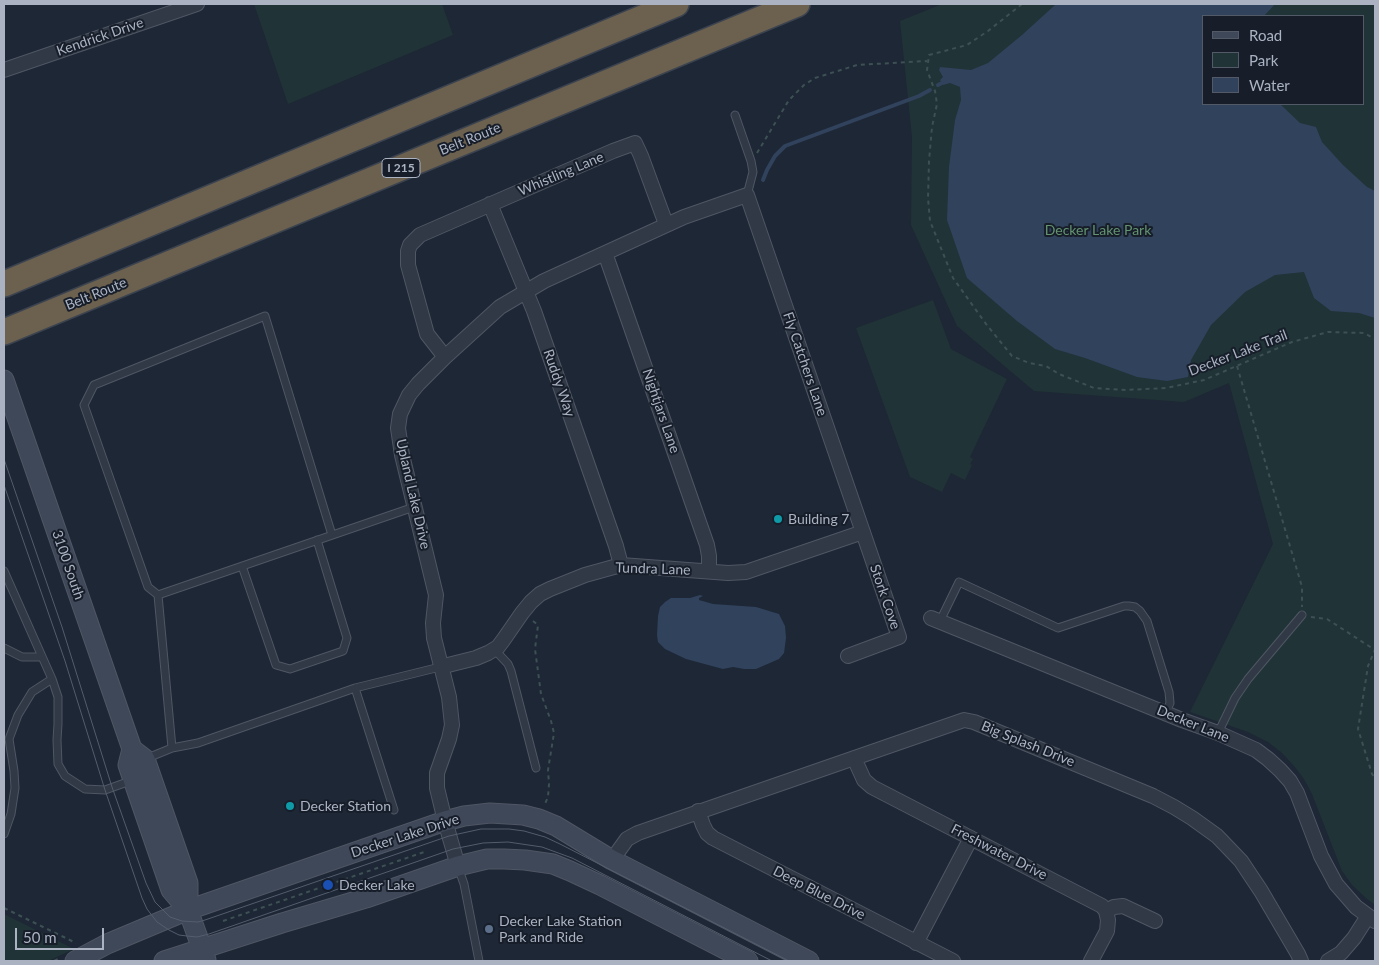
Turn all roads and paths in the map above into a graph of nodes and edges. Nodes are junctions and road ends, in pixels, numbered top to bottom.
1 (197, 4) edge
2 (676, 4) edge
3 (797, 4) edge
4 (1022, 4) edge
5 (927, 61) junction
6 (4, 70) edge
7 (735, 115) dead end
8 (751, 161) junction
9 (747, 195) junction
10 (490, 204) junction
11 (666, 224) junction
12 (605, 253) junction
13 (4, 284) edge
14 (526, 291) junction
15 (4, 332) edge
16 (1375, 338) edge
17 (445, 356) junction
18 (1236, 366) junction
19 (7, 389) edge
20 (414, 507) junction
21 (863, 532) junction
22 (332, 535) junction
23 (317, 540) junction
24 (621, 565) junction
25 (242, 566) junction
26 (4, 571) edge
27 (709, 571) junction
28 (158, 595) junction
29 (1302, 615) junction
30 (529, 618) dead end
31 (936, 620) joint
32 (4, 648) edge
33 (494, 649) junction
34 (1375, 650) edge
35 (848, 656) dead end
36 (42, 657) junction
37 (440, 667) junction
38 (52, 678) junction
39 (355, 688) junction
40 (1166, 712) junction
41 (1218, 733) junction
42 (172, 748) junction
43 (138, 754) junction
44 (854, 758) junction
45 (536, 768) dead end
46 (1375, 778) edge
47 (133, 780) junction
48 (394, 810) dead end
49 (542, 811) dead end
50 (698, 811) junction
51 (445, 821) junction
52 (4, 834) edge
53 (971, 838) junction
54 (427, 851) dead end
55 (612, 860) junction
56 (458, 866) junction
57 (4, 908) edge
58 (188, 910) junction
59 (1106, 911) junction
60 (1372, 918) edge
61 (223, 921) dead end
62 (1155, 921) dead end
63 (916, 943) junction
64 (79, 954) edge
65 (204, 955) edge
66 (164, 961) edge
67 (479, 961) edge
68 (748, 961) edge
69 (809, 961) edge
70 (953, 961) edge
71 (1091, 961) edge
72 (1301, 961) edge
73 (1328, 961) edge

1 - 6 street, Kendrick Drive
2 - 13 highway
3 - 15 highway, Belt Route / I 215
4 - 5 path
5 - 8 path
5 - 18 path, Decker Lake Trail
7 - 8 lane
8 - 9 lane
9 - 11 street, Upland Lake Drive
9 - 21 street, Fly Catchers Lane
10 - 11 street, Whistling Lane
10 - 14 street, Ruddy Way
10 - 17 street, Whistling Lane
11 - 12 street, Upland Lake Drive
12 - 14 street, Upland Lake Drive
12 - 27 street, Nightjars Lane
14 - 17 street, Upland Lake Drive
14 - 24 street, Ruddy Way
16 - 18 path, Decker Lake Trail
17 - 20 street, Upland Lake Drive
18 - 29 path
19 - 43 street, 3100 South
20 - 22 lane
20 - 37 street, Upland Lake Drive
21 - 27 street, Tundra Lane
21 - 35 street, Stork Cove
22 - 23 lane
22 - 28 lane
23 - 25 lane
23 - 25 lane
24 - 27 street, Tundra Lane
24 - 33 street, Tundra Lane
25 - 28 lane
26 - 36 lane
28 - 42 lane
29 - 34 path
29 - 41 lane
30 - 49 path
31 - 40 street, Decker Lane
31 - 40 lane
32 - 36 lane
33 - 37 street, Tundra Lane
33 - 45 lane
34 - 46 path
36 - 38 lane
37 - 39 lane
37 - 51 street, Upland Lake Drive
38 - 47 lane
38 - 52 lane
39 - 42 lane
39 - 48 lane
40 - 41 street, Decker Lane
41 - 60 street, Decker Lane
42 - 43 lane
43 - 47 street, 3100 South
43 - 58 street, 3100 South
44 - 50 street, Big Splash Drive
44 - 53 street, Freshwater Drive
44 - 72 street, Big Splash Drive
47 - 58 street, 3100 South
50 - 55 street, Big Splash Drive
50 - 63 street, Deep Blue Drive
51 - 55 street, Decker Lake Drive
51 - 56 street, Upland Lake Drive
51 - 58 street, Decker Lake Drive
53 - 59 street, Freshwater Drive
53 - 63 street
54 - 61 path
55 - 69 street, Decker Lake Drive
56 - 65 street
56 - 67 lane
56 - 68 street
57 - 64 path
58 - 64 street, Decker Lake Drive
58 - 65 street, 3100 South
59 - 62 street
59 - 71 street
60 - 73 street
63 - 70 street, Deep Blue Drive
65 - 66 street

